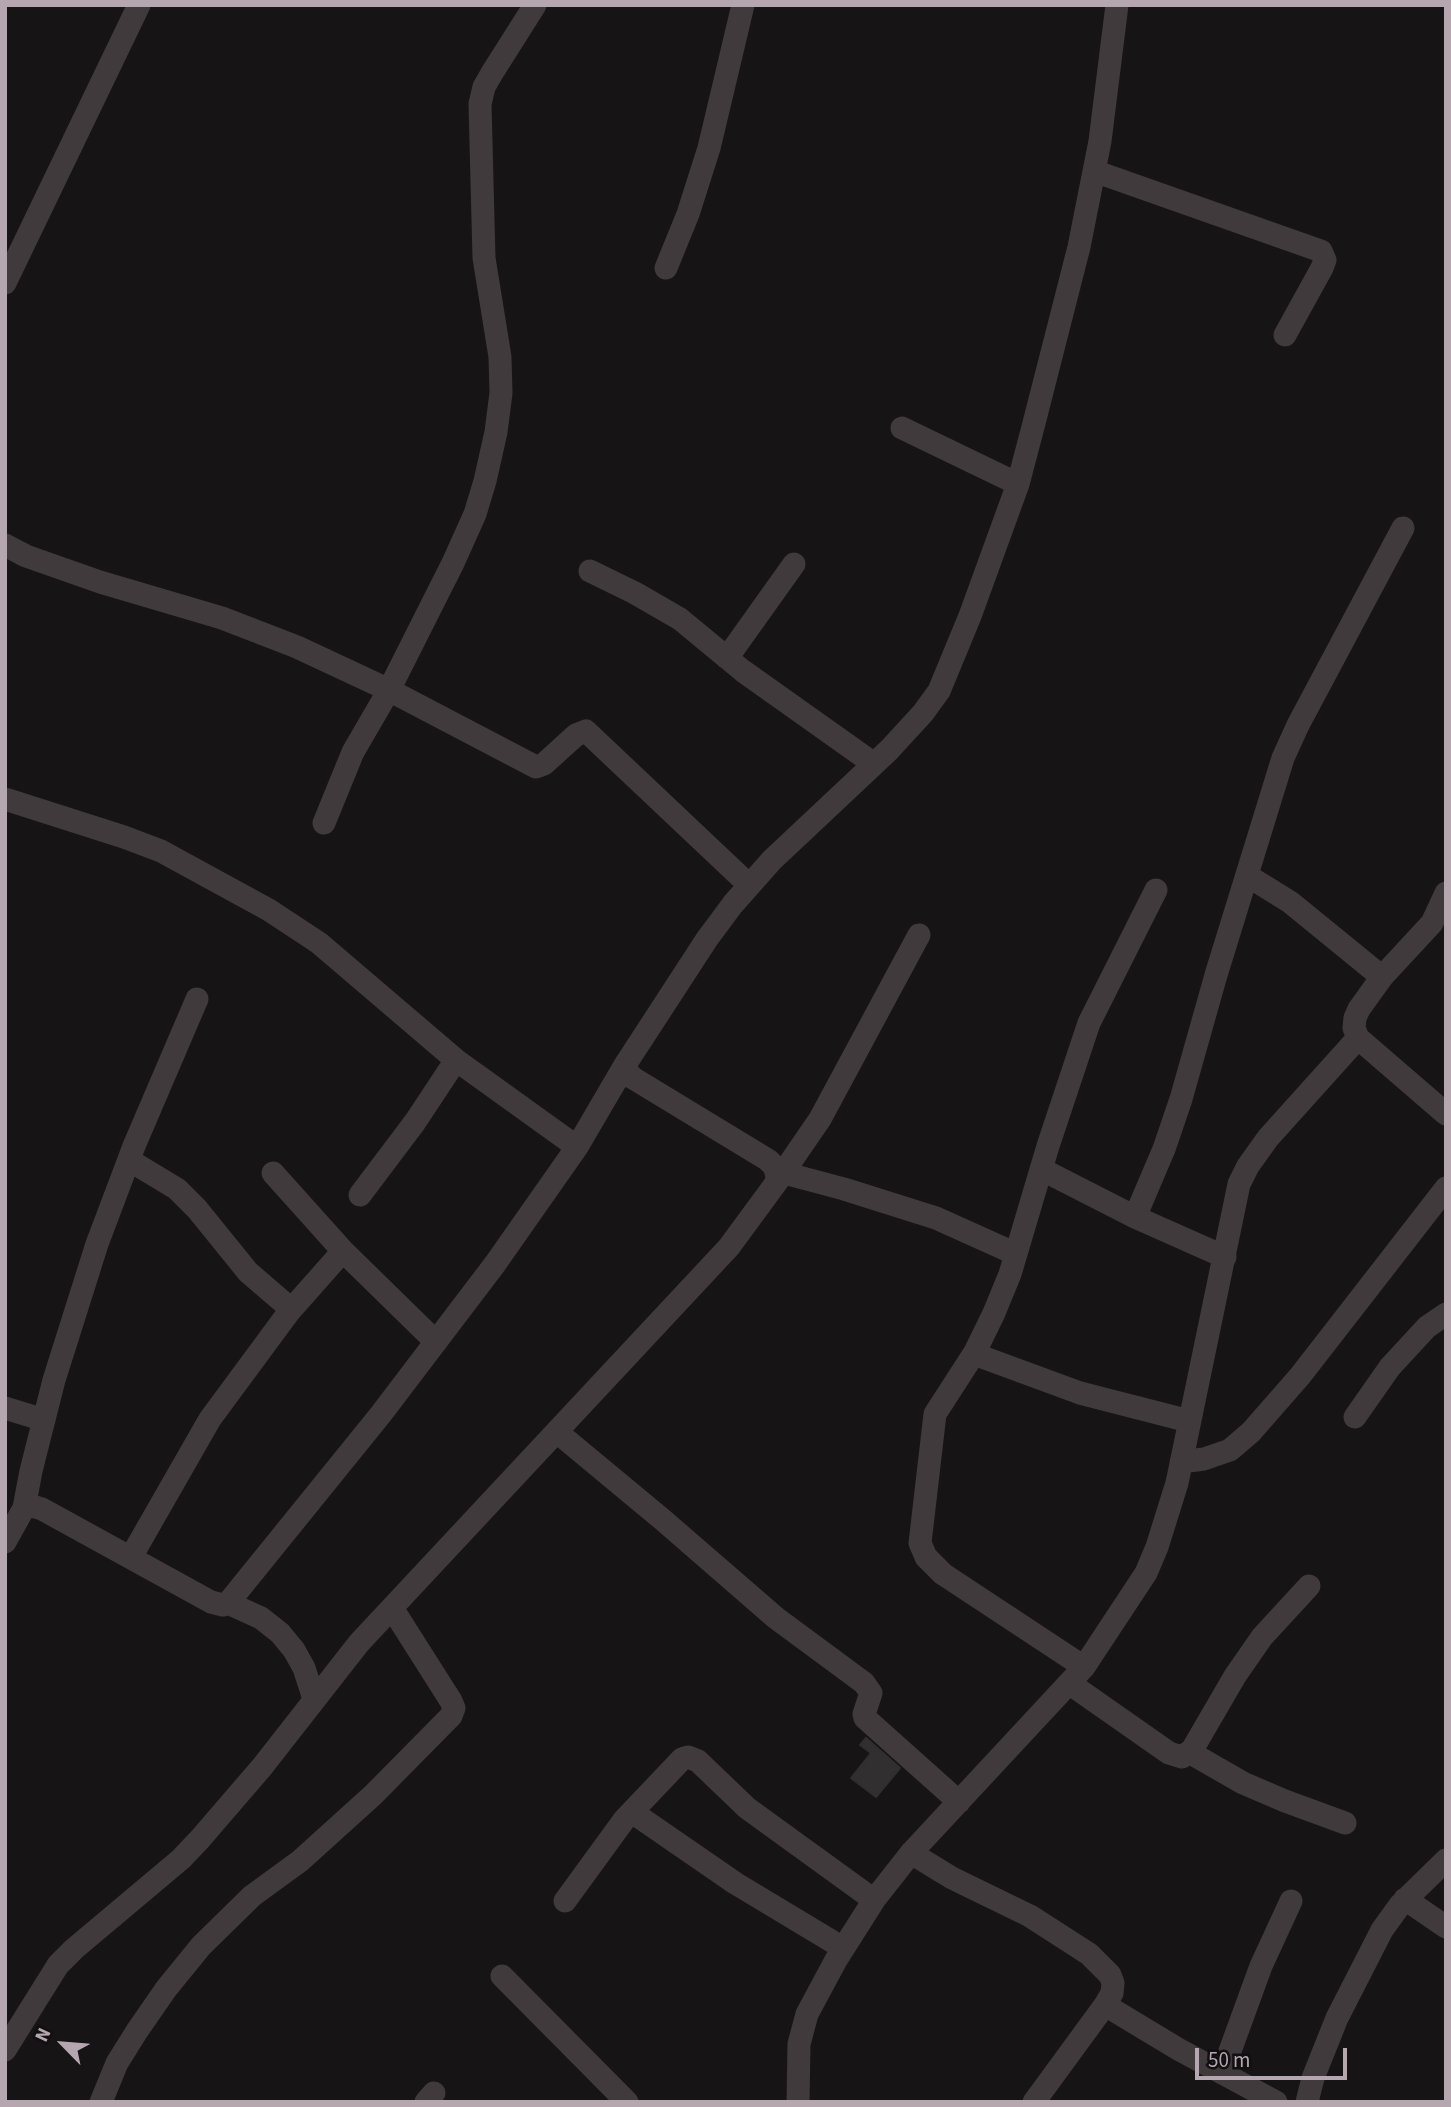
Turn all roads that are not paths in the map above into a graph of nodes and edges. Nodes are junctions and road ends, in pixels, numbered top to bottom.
1 (139, 5) edge
2 (535, 5) edge
3 (743, 5) edge
4 (1117, 5) edge
5 (1094, 171) junction
6 (666, 268) dead end
7 (5, 283) edge
8 (1285, 335) dead end
9 (902, 428) dead end
10 (1018, 484) junction
11 (1403, 528) dead end
12 (5, 545) edge
13 (794, 564) dead end
14 (590, 571) dead end
15 (727, 658) junction
16 (389, 690) junction
17 (874, 764) junction
18 (5, 799) edge
19 (324, 823) dead end
20 (1248, 876) junction
21 (749, 886) junction
22 (1156, 890) dead end
23 (1446, 892) edge
24 (919, 935) dead end
25 (1382, 977) junction
26 (197, 999) dead end
27 (1358, 1038) junction
28 (456, 1059) junction
29 (625, 1065) junction
30 (1446, 1114) edge
31 (578, 1147) junction
32 (129, 1160) junction
33 (1041, 1169) junction
34 (272, 1173) dead end
35 (780, 1178) junction
36 (1446, 1188) edge
37 (360, 1195) dead end
38 (1135, 1217) junction
39 (343, 1251) junction
40 (1016, 1254) junction
41 (1225, 1257) junction
42 (291, 1309) junction
43 (1446, 1314) edge
44 (436, 1342) junction
45 (974, 1354) junction
46 (5, 1408) edge
47 (1355, 1417) dead end
48 (44, 1420) junction
49 (1189, 1421) junction
50 (557, 1433) junction
51 (1181, 1462) junction
52 (24, 1508) junction
53 (7, 1537) edge
54 (131, 1557) junction
55 (1309, 1586) dead end
56 (228, 1602) junction
57 (392, 1608) junction
58 (1076, 1675) junction
59 (314, 1699) junction
60 (1189, 1752) junction
61 (959, 1802) junction
62 (632, 1812) junction
63 (1345, 1823) dead end
64 (911, 1853) junction
65 (1446, 1860) edge
66 (1405, 1899) junction
67 (874, 1900) junction
68 (565, 1901) dead end
69 (1291, 1901) dead end
70 (1446, 1927) edge
71 (843, 1948) junction
72 (502, 1976) dead end
73 (1105, 2005) junction
74 (5, 2050) edge
75 (1222, 2073) junction
76 (101, 2102) edge
77 (627, 2102) edge
78 (798, 2102) edge
79 (1034, 2102) edge
80 (1276, 2102) edge
81 (1307, 2102) edge

1 - 7 street
2 - 16 street
3 - 6 street
4 - 5 street
5 - 8 street
5 - 10 street
9 - 10 street
10 - 17 street
11 - 20 street
12 - 16 street
13 - 15 street
14 - 15 street
15 - 17 street
16 - 19 street
16 - 21 street
17 - 21 street
18 - 28 street
20 - 25 street
20 - 38 street
21 - 29 street
22 - 33 street
23 - 25 street
24 - 35 street
25 - 27 street
26 - 32 street
27 - 30 street
27 - 41 street
28 - 31 street
28 - 37 street
29 - 31 street
29 - 35 street
31 - 44 street
32 - 42 street
32 - 48 street
33 - 38 street
33 - 40 street
34 - 39 street
35 - 40 street
35 - 50 street
36 - 51 street
38 - 41 street
39 - 42 street
39 - 44 street
40 - 45 street
41 - 49 street
42 - 54 street
43 - 47 street
44 - 56 street
45 - 49 street
45 - 58 street
46 - 48 street
48 - 52 street
49 - 51 street
50 - 57 street
50 - 61 street
51 - 58 street
52 - 53 street
52 - 54 street
54 - 56 street
55 - 60 street
56 - 59 street
57 - 59 street
57 - 76 street
58 - 60 street
58 - 61 street
59 - 74 street
60 - 63 street
61 - 64 street
62 - 67 street
62 - 68 street
62 - 71 street
64 - 67 street
64 - 73 street
65 - 66 street
66 - 70 street
66 - 81 street
67 - 71 street
69 - 75 street
71 - 78 street
72 - 77 street
73 - 75 street
73 - 79 street
75 - 80 street

